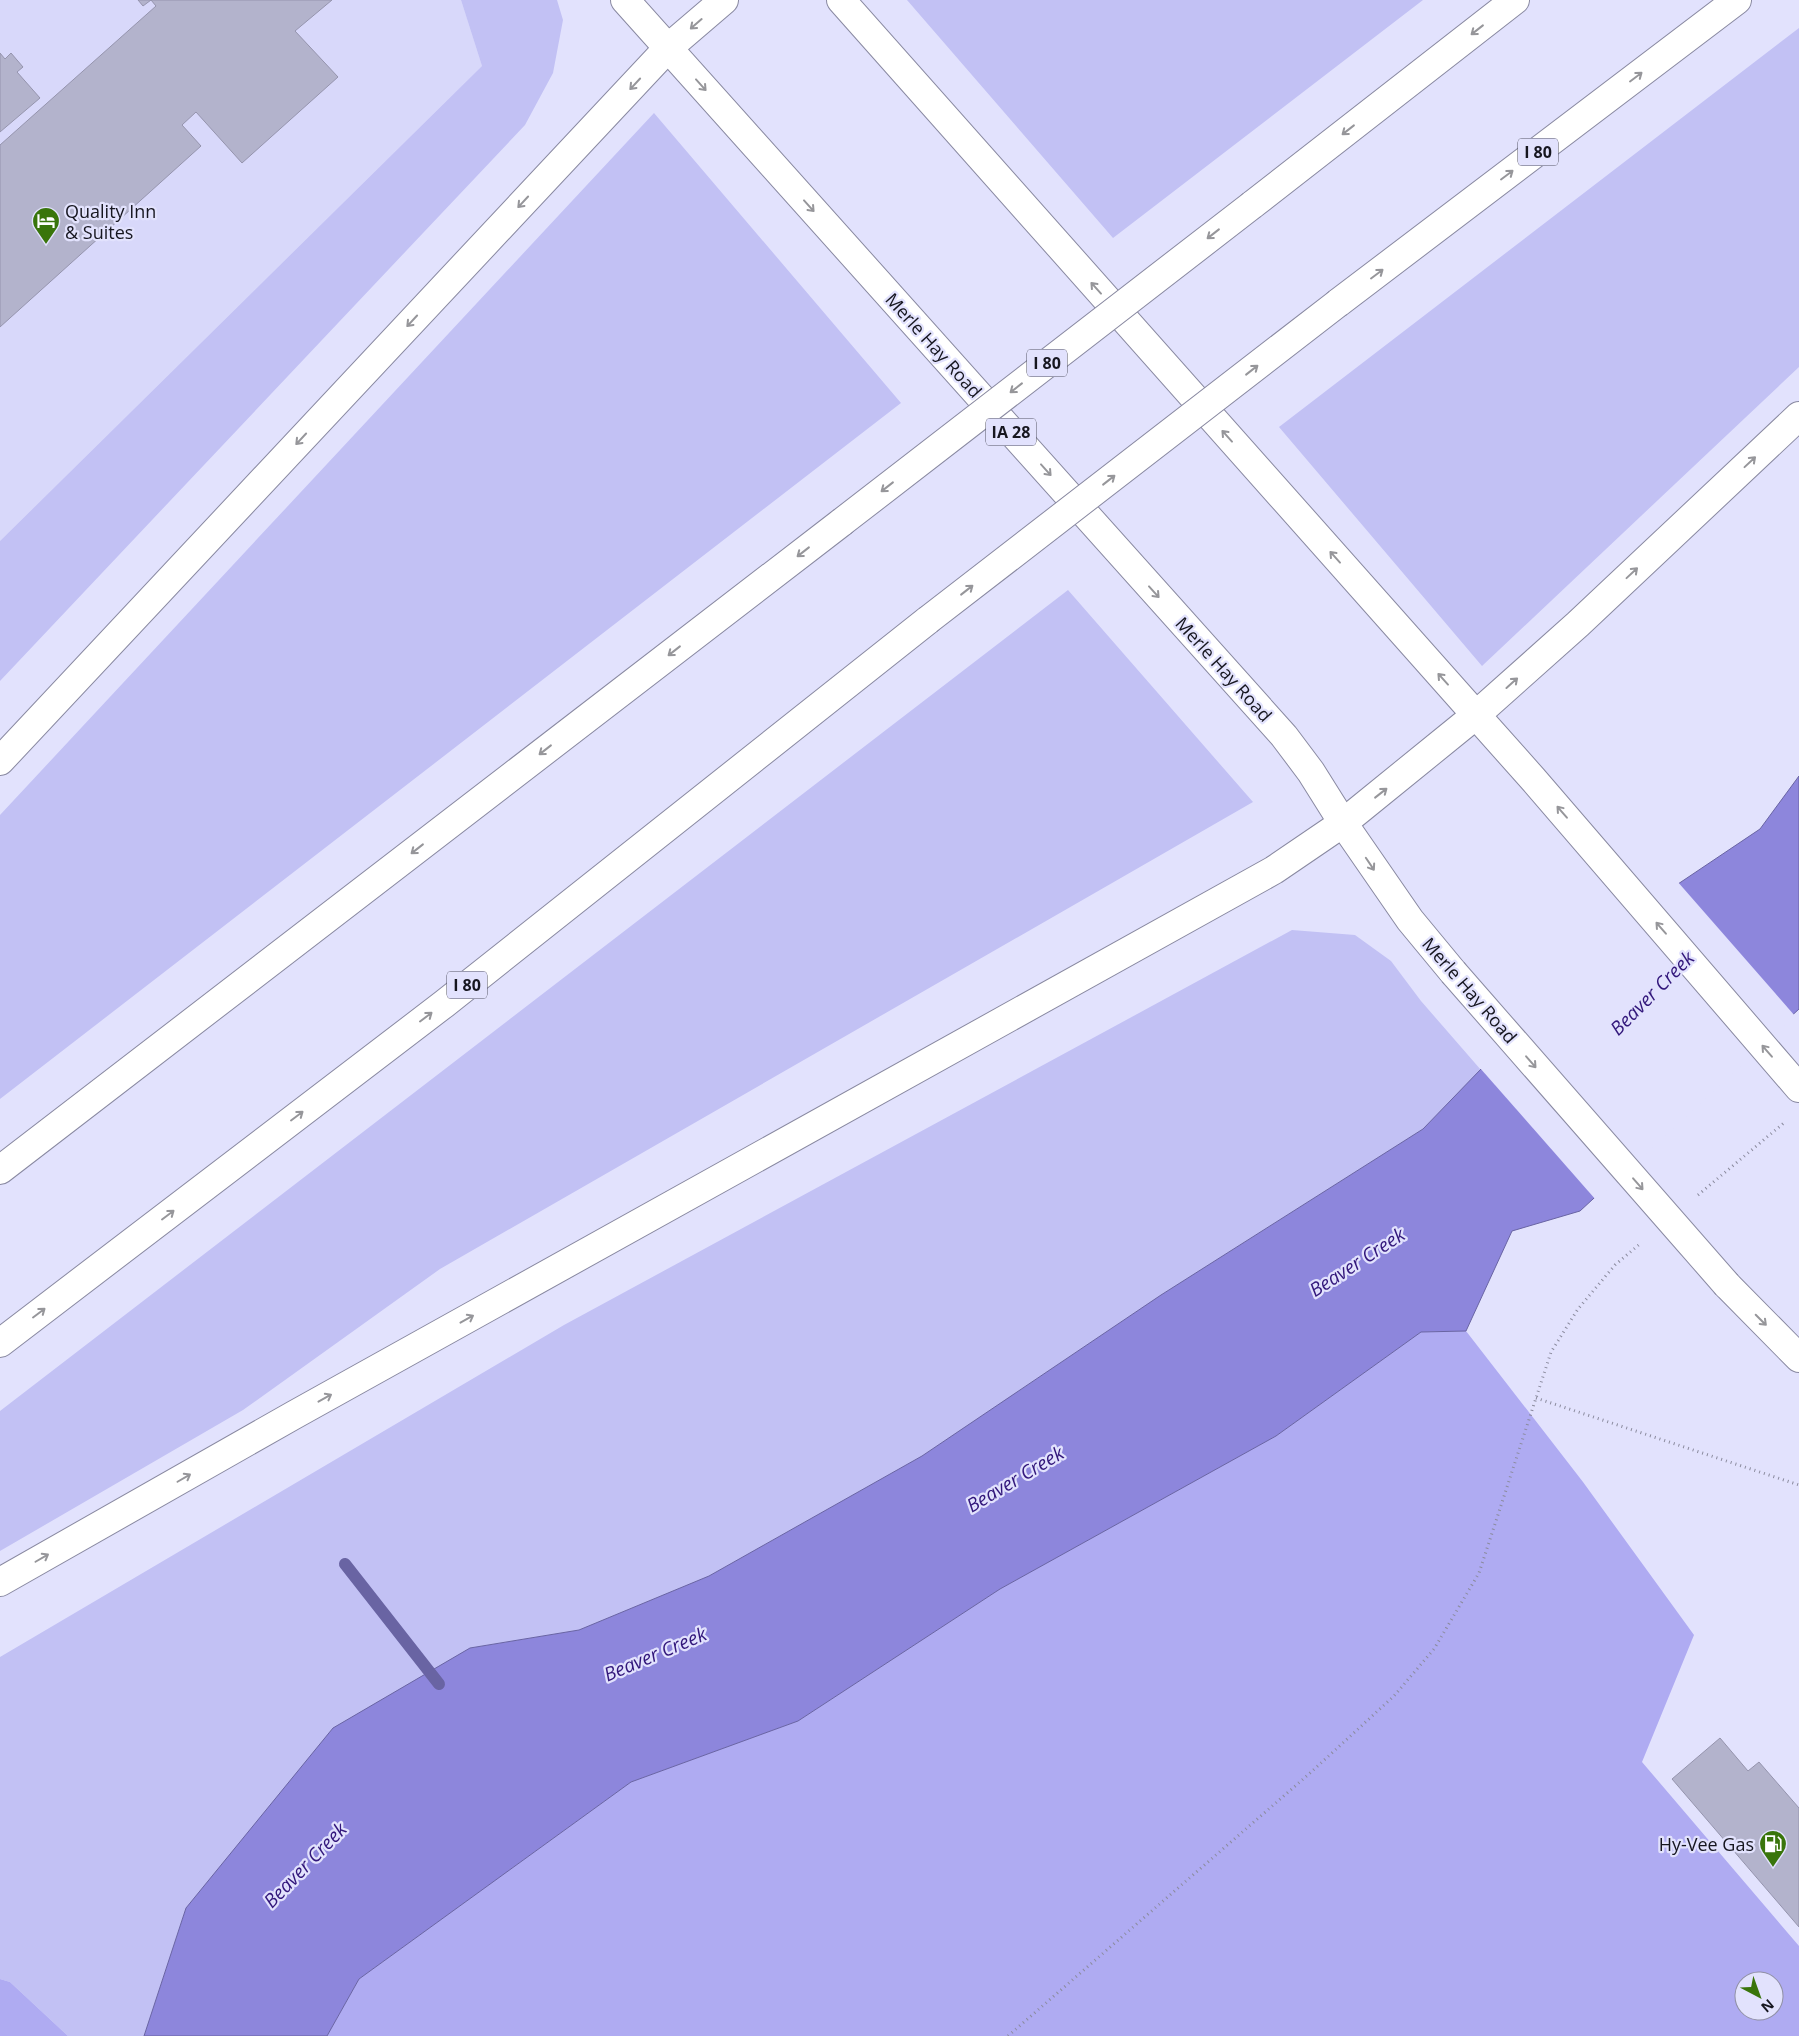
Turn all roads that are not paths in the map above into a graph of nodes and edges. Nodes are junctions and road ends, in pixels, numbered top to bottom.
1 (624, 0) edge
2 (724, 0) edge
3 (841, 0) edge
4 (1515, 0) edge
5 (1737, 0) edge
6 (668, 48) junction
7 (1799, 416) edge
8 (1476, 715) junction
9 (0, 761) edge
10 (1343, 823) junction
11 (1799, 1088) edge
12 (0, 1170) edge
13 (0, 1343) edge
14 (1799, 1358) edge
15 (0, 1582) edge

1 - 6 main road, Merle Hay Road / IA 28
2 -> 6 main road
8 -> 3 main road
4 -> 12 main road, I 80, bridge
13 -> 5 main road, I 80, bridge
6 -> 9 main road
6 -> 10 main road, Merle Hay Road / IA 28
8 -> 7 main road
10 -> 8 main road
11 -> 8 main road
10 -> 14 main road, Merle Hay Road, bridge
15 -> 10 main road

